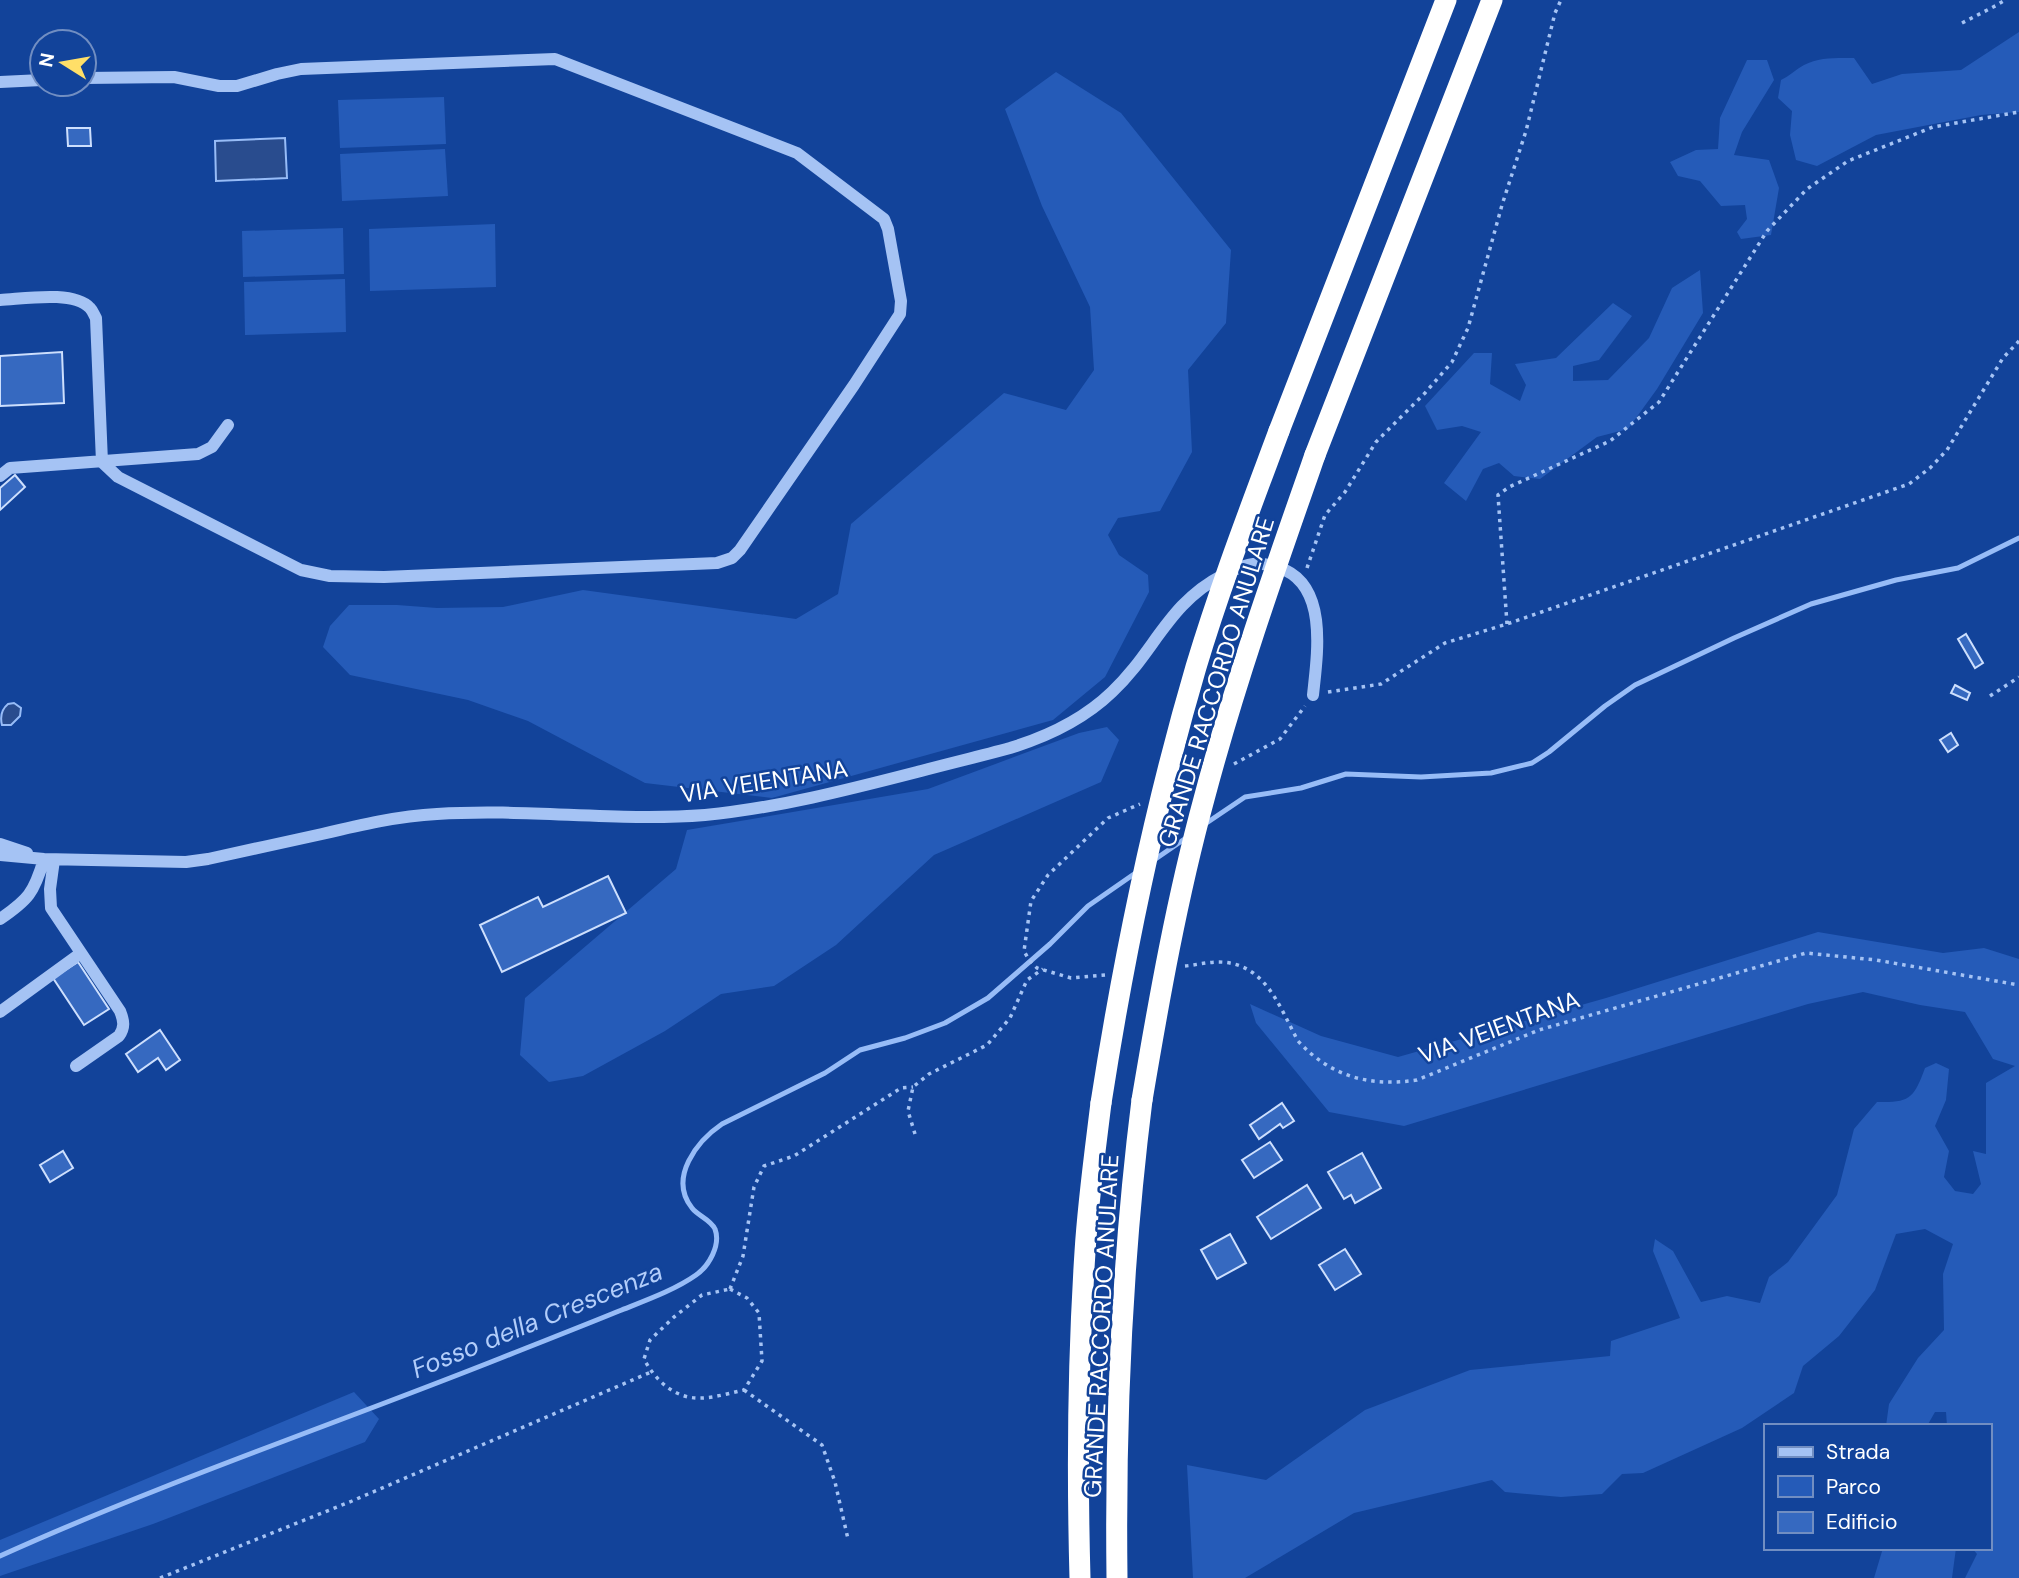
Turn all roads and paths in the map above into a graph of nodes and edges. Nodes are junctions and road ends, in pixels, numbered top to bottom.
1 (1446, 0) edge
2 (1492, 0) edge
3 (1561, 0) edge
4 (2004, 0) edge
5 (1962, 23) dead end
6 (98, 78) edge
7 (28, 81) edge
8 (0, 82) edge
9 (2019, 112) edge
10 (0, 300) edge
11 (2019, 341) edge
12 (228, 425) dead end
13 (102, 462) junction
14 (0, 476) edge
15 (1302, 582) junction
16 (1507, 624) junction
17 (2019, 677) edge
18 (1313, 695) joint
19 (1990, 696) dead end
20 (0, 844) edge
21 (0, 855) edge
22 (49, 860) junction
23 (0, 919) edge
24 (1024, 951) dead end
25 (81, 953) junction
26 (1182, 966) dead end
27 (1043, 970) junction
28 (1108, 974) dead end
29 (2019, 985) edge
30 (0, 1013) edge
31 (76, 1066) dead end
32 (913, 1087) junction
33 (915, 1134) dead end
34 (730, 1289) junction
35 (651, 1372) junction
36 (744, 1390) junction
37 (848, 1539) dead end
38 (160, 1578) edge
39 (1080, 1578) edge
40 (1117, 1578) edge

1 - 39 highway, GRANDE RACCORDO ANULARE, bridge
2 - 40 highway, GRANDE RACCORDO ANULARE, bridge
3 - 15 path
4 - 5 path
6 - 13 street
7 - 8 street
9 - 16 path
10 - 13 street
11 - 16 path
12 - 13 street
13 - 14 street
15 - 18 street
15 - 22 street, VIA VEIENTANA
16 - 18 path
17 - 19 path
20 - 22 street, VIA VEIENTANA
21 - 22 street, VIA VEIENTANA
22 - 23 street
22 - 25 street
24 - 27 path
25 - 30 street
25 - 31 street
26 - 29 path, VIA VEIENTANA
27 - 28 path
27 - 32 path
32 - 33 path
32 - 34 path
34 - 35 path
34 - 36 path
35 - 36 path
35 - 38 path
36 - 37 path

